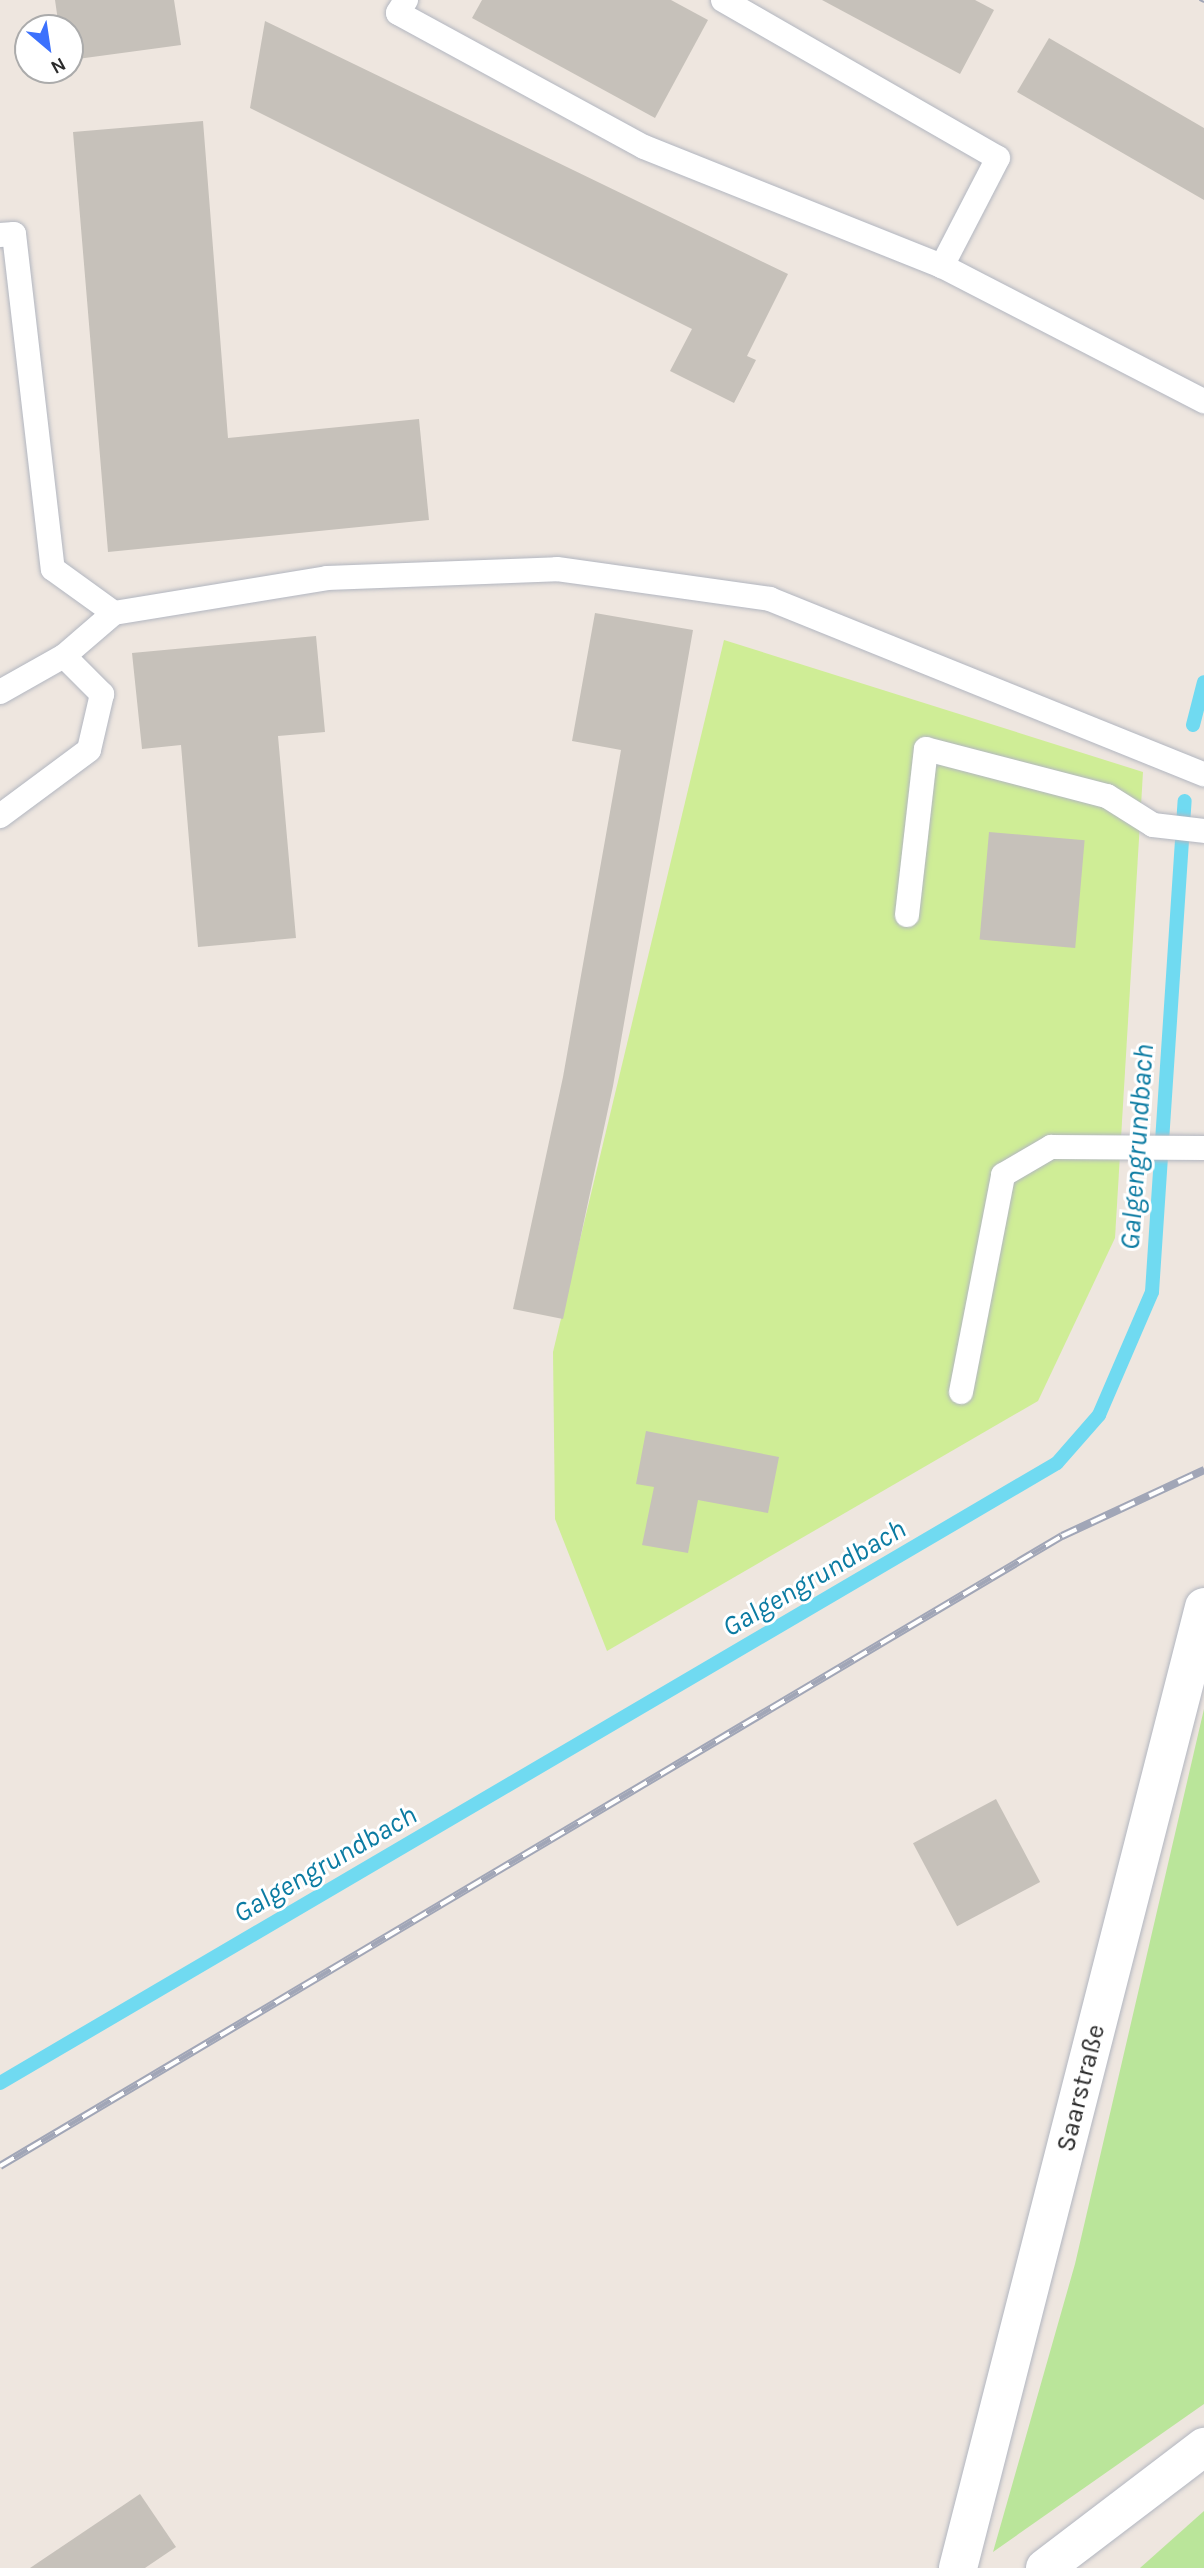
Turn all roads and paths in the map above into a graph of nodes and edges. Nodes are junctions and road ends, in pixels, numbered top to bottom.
1 (406, 0) edge
2 (723, 0) edge
3 (0, 235) edge
4 (943, 266) junction
5 (1204, 401) edge
6 (114, 613) junction
7 (64, 656) junction
8 (0, 692) edge
9 (1204, 774) edge
10 (0, 816) edge
11 (1204, 831) edge
12 (907, 915) dead end
13 (1196, 1147) edge
14 (961, 1392) dead end
15 (1204, 1607) edge
16 (1204, 2447) edge
17 (958, 2568) edge
18 (1045, 2568) edge

1 - 4 lane
2 - 4 lane
3 - 6 lane
4 - 5 lane
6 - 7 lane
6 - 9 lane
7 - 8 lane
7 - 10 lane
11 - 12 lane
13 - 14 lane
15 - 17 street, Saarstraße
16 - 18 street

